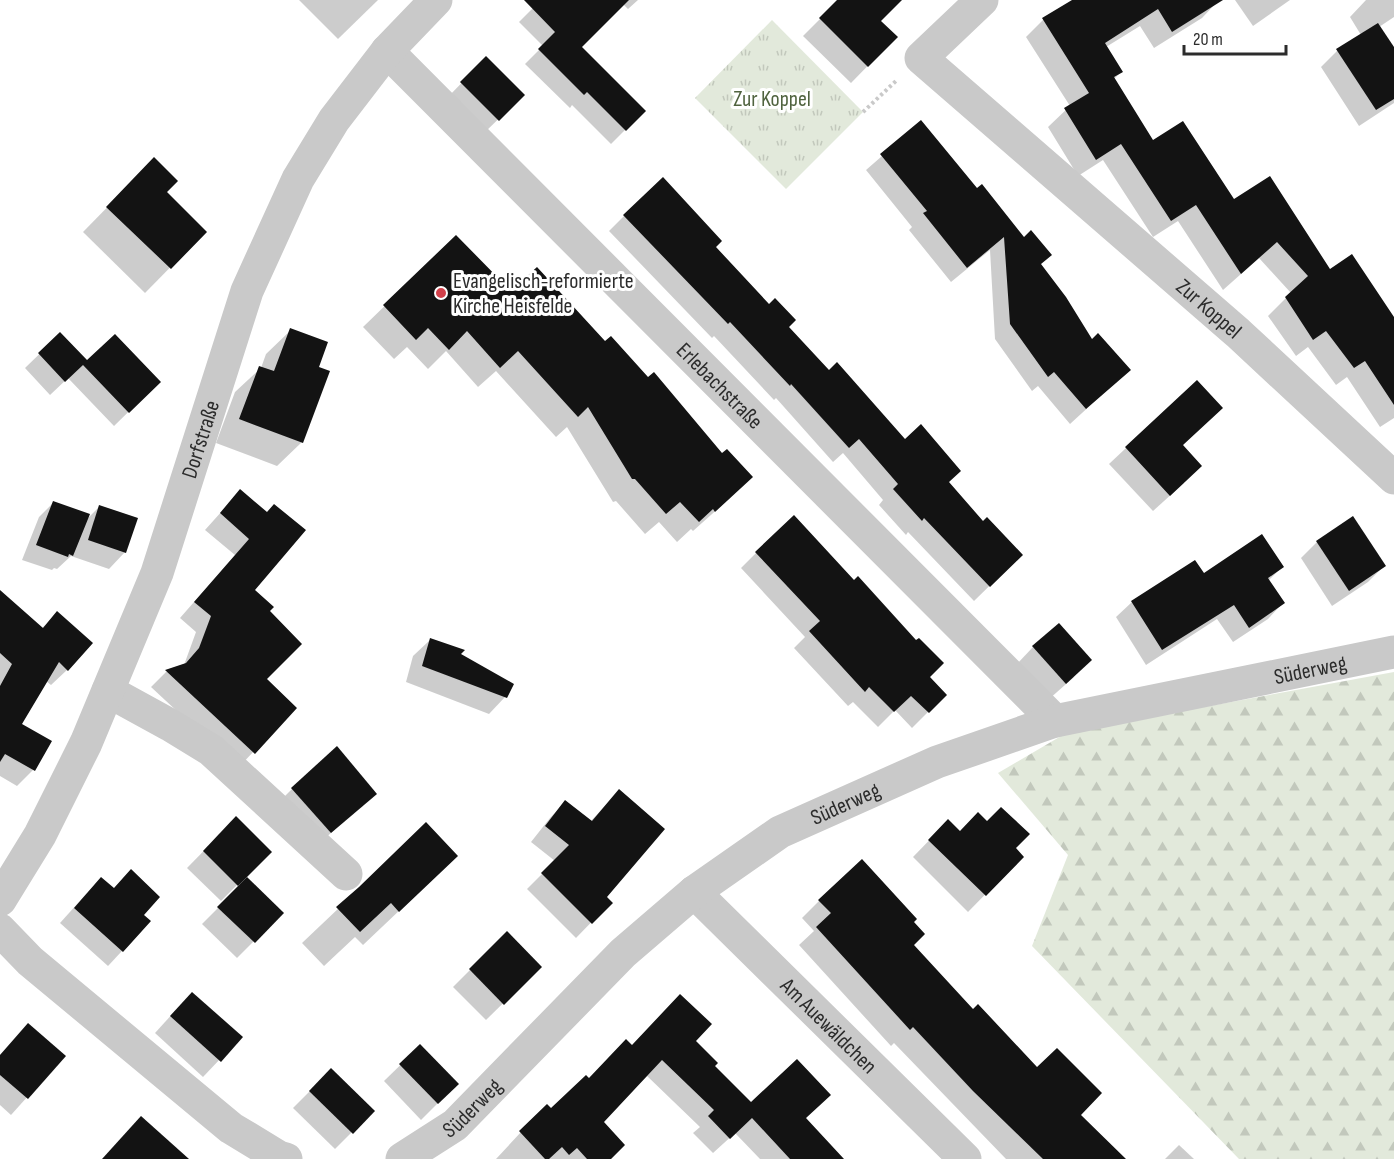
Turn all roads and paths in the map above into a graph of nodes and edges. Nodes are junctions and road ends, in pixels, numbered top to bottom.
1 (436, 0) edge
2 (982, 0) edge
3 (387, 51) junction
4 (921, 58) junction
5 (863, 112) dead end
6 (1394, 478) edge
7 (1394, 652) edge
8 (108, 691) junction
9 (1055, 721) junction
10 (346, 874) dead end
11 (694, 892) junction
12 (0, 900) edge
13 (0, 930) edge
14 (286, 1159) edge
15 (402, 1159) edge
16 (965, 1159) edge

1 - 3 street, Dorfstraße
2 - 4 street
3 - 8 street, Dorfstraße
3 - 9 street, Erlebachstraße
4 - 5 path
4 - 6 street, Zur Koppel
7 - 9 street, Süderweg
8 - 10 street
8 - 12 street, Dorfstraße
9 - 11 street, Süderweg
11 - 15 street, Süderweg
11 - 16 street, Am Auewäldchen
13 - 14 street

